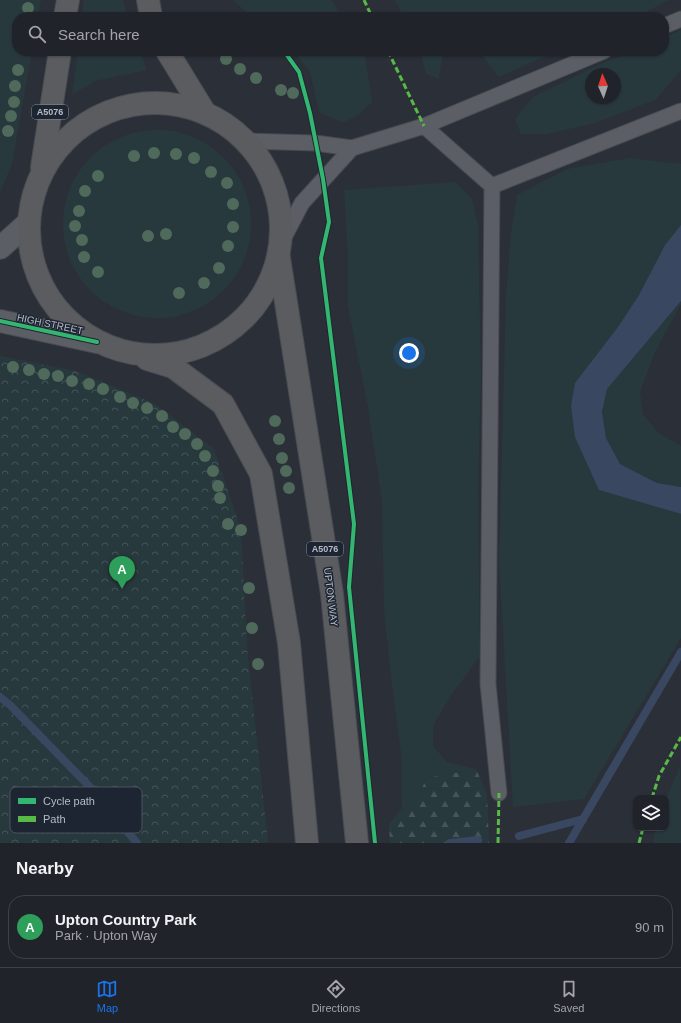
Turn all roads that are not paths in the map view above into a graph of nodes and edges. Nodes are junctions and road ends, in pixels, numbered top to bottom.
1 (68, 0) edge
2 (148, 0) edge
3 (66, 12) edge
4 (150, 12) edge
5 (681, 19) edge
6 (669, 24) edge
7 (59, 56) edge
8 (170, 56) edge
9 (592, 56) edge
10 (681, 111) edge
11 (205, 113) junction
12 (424, 126) junction
13 (245, 141) junction
14 (352, 148) junction
15 (41, 174) junction
16 (492, 186) junction
17 (28, 223) junction
18 (0, 248) edge
19 (280, 250) junction
20 (0, 321) edge
21 (102, 344) junction
22 (499, 793) dead end
23 (307, 843) edge
24 (357, 843) edge

1 - 3 highway
2 - 4 highway
5 - 6 lane
7 - 15 highway, A5076
8 - 11 highway
9 - 12 lane
10 - 16 lane
11 - 13 highway, UPTON WAY
11 - 15 highway, UPTON WAY
12 - 14 lane
12 - 16 lane
13 - 14 lane
13 - 19 highway, UPTON WAY
14 - 19 lane
15 - 17 highway
16 - 22 lane
17 - 18 street
17 - 21 highway
19 - 21 highway
19 - 24 highway, UPTON WAY / A5076
20 - 21 street, HIGH STREET
21 - 23 highway

